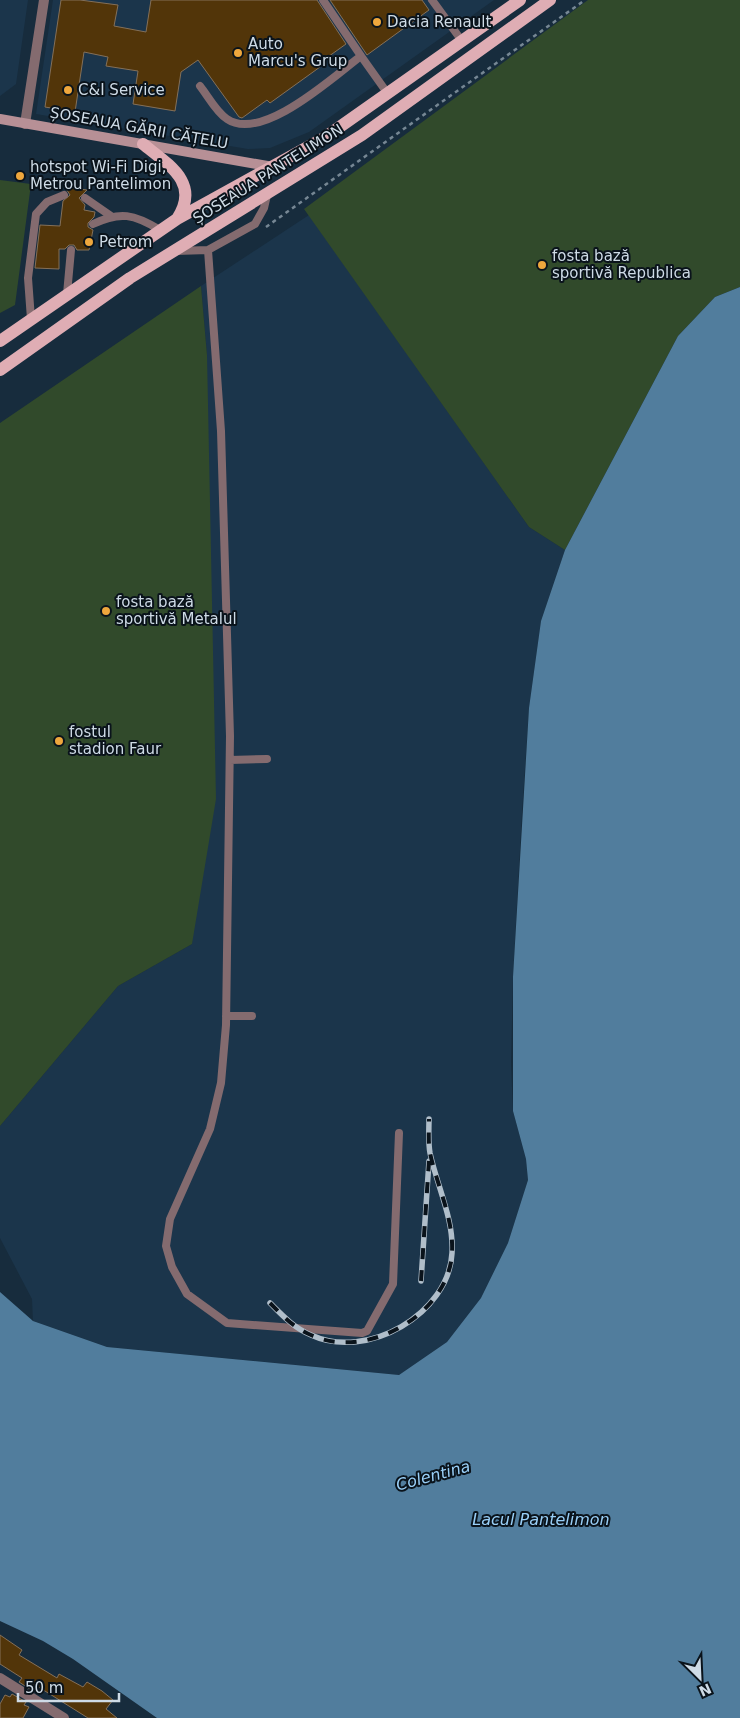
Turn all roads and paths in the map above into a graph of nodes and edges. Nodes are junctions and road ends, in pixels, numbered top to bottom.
1 (44, 0) edge
2 (323, 0) edge
3 (432, 0) edge
4 (520, 0) edge
5 (550, 0) edge
6 (585, 0) edge
7 (462, 41) junction
8 (361, 56) junction
9 (200, 86) dead end
10 (388, 94) junction
11 (0, 119) edge
12 (25, 124) junction
13 (143, 144) junction
14 (273, 167) junction
15 (311, 168) junction
16 (64, 195) dead end
17 (267, 195) junction
18 (85, 198) dead end
19 (111, 216) junction
20 (177, 219) junction
21 (93, 224) dead end
22 (264, 228) dead end
23 (160, 230) junction
24 (71, 250) dead end
25 (208, 250) junction
26 (172, 251) junction
27 (67, 294) junction
28 (31, 319) junction
29 (0, 341) edge
30 (0, 370) edge
31 (266, 758) dead end
32 (230, 760) junction
33 (226, 1016) junction
34 (252, 1016) dead end
35 (398, 1133) dead end
36 (0, 1678) edge
37 (62, 1718) edge

1 - 12 street
2 - 8 lane
3 - 7 lane
4 - 7 main road, ȘOSEAUA PANTELIMON
5 - 15 main road, ȘOSEAUA PANTELIMON
6 - 22 path
7 - 10 main road, ȘOSEAUA PANTELIMON
8 - 9 lane
8 - 10 lane
10 - 14 main road, ȘOSEAUA PANTELIMON
11 - 12 main road, ȘOSEAUA GĂRII CĂȚELU
12 - 13 main road, ȘOSEAUA GĂRII CĂȚELU
13 - 14 main road, ȘOSEAUA GĂRII CĂȚELU
13 - 20 main road
14 - 15 main road, ȘOSEAUA GĂRII CĂȚELU
14 - 17 main road
14 - 20 main road, ȘOSEAUA PANTELIMON
15 - 17 main road, ȘOSEAUA PANTELIMON
16 - 28 lane
17 - 25 lane
17 - 26 main road, ȘOSEAUA PANTELIMON
18 - 19 lane
19 - 21 lane
19 - 23 lane
20 - 23 main road, ȘOSEAUA PANTELIMON
23 - 27 main road, ȘOSEAUA PANTELIMON
24 - 27 lane
25 - 26 lane
25 - 32 lane
26 - 30 main road, ȘOSEAUA PANTELIMON
27 - 28 main road, ȘOSEAUA PANTELIMON
28 - 29 main road, ȘOSEAUA PANTELIMON
31 - 32 lane
32 - 33 lane
33 - 34 lane
33 - 35 lane
36 - 37 street

